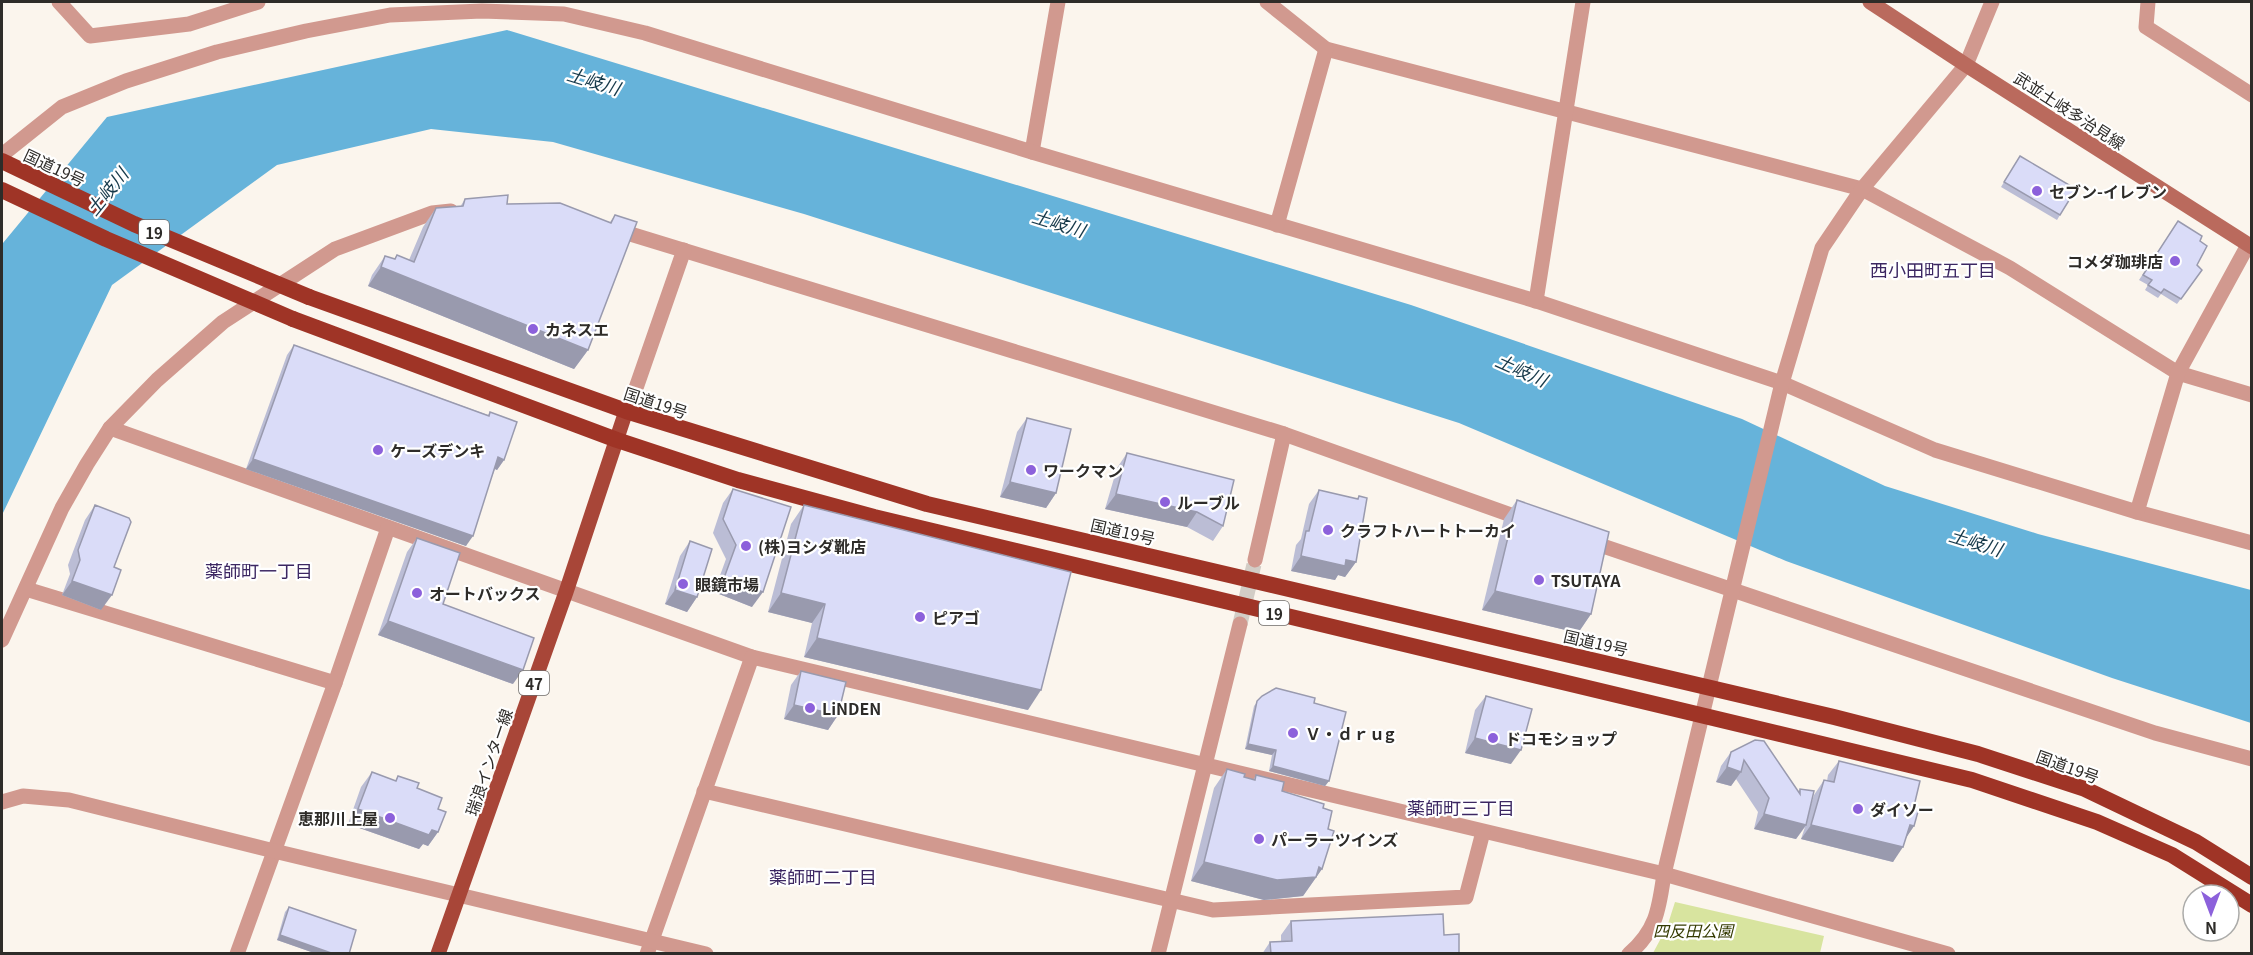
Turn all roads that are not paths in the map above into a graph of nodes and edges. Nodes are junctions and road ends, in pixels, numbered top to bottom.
1 (59, 2) edge
2 (258, 2) edge
3 (1058, 2) edge
4 (1267, 2) edge
5 (1288, 2) edge
6 (1583, 2) edge
7 (1870, 2) edge
8 (1992, 2) edge
9 (2148, 2) edge
10 (1286, 17) junction
11 (1326, 49) junction
12 (1966, 65) junction
13 (2252, 95) edge
14 (1566, 112) junction
15 (1032, 152) junction
16 (2, 155) edge
17 (2, 161) edge
18 (1862, 189) junction
19 (2, 190) edge
20 (470, 208) edge
21 (595, 224) edge
22 (1277, 225) junction
23 (2250, 246) edge
24 (684, 250) junction
25 (1536, 301) junction
26 (2178, 373) junction
27 (1782, 383) junction
28 (2252, 395) edge
29 (626, 411) junction
30 (110, 428) junction
31 (1284, 434) junction
32 (617, 440) junction
33 (2137, 512) junction
34 (1544, 526) edge
35 (388, 528) junction
36 (1577, 538) edge
37 (2252, 543) edge
38 (1255, 560) tunnel mouth
39 (1732, 587) junction
40 (26, 589) junction
41 (566, 592) junction
42 (1240, 624) tunnel mouth
43 (2, 640) edge
44 (752, 657) junction
45 (335, 683) junction
46 (1709, 687) junction
47 (1702, 716) junction
48 (2252, 759) edge
49 (1206, 765) junction
50 (704, 791) junction
51 (2, 802) edge
52 (1483, 832) junction
53 (274, 851) junction
54 (1664, 874) junction
55 (2252, 877) edge
56 (460, 894) junction
57 (1171, 902) junction
58 (2252, 905) edge
59 (650, 947) edge
60 (237, 954) edge
61 (438, 954) edge
62 (706, 954) edge
63 (1158, 954) edge
64 (1629, 954) edge
65 (1948, 954) edge

1 - 2 street
3 - 15 street
4 - 10 street
5 - 10 street
6 - 14 street
7 - 12 main road, 武並土岐多治見線
8 - 12 street
9 - 13 street
10 - 11 street
11 - 14 street
11 - 22 street
12 - 18 street
12 - 23 main road, 武並土岐多治見線
14 - 18 street
14 - 25 street
15 - 16 street
15 - 22 street
17 - 29 highway, 国道19号 / 19, bridge
18 - 26 street
18 - 27 street
19 - 32 highway, 19, bridge
20 - 30 street
21 - 24 street
22 - 25 street
23 - 26 street
24 - 29 street
24 - 31 street
25 - 27 street
26 - 28 street
26 - 33 street
27 - 33 street
27 - 39 street
29 - 32 main road, 瑞浪インター線 / 47
29 - 46 highway, 国道19号 / 19
30 - 35 street
30 - 40 street
31 - 34 street
31 - 38 street
32 - 41 main road, 瑞浪インター線 / 47
32 - 47 highway, 19
33 - 37 street
35 - 41 street
35 - 45 street
36 - 39 street
39 - 46 street
39 - 48 street
40 - 43 street
40 - 45 street
41 - 44 street
41 - 56 main road, 瑞浪インター線 / 47
42 - 49 street
44 - 49 street
44 - 50 street
45 - 53 street
46 - 47 street
46 - 55 highway, 国道19号 / 19
47 - 54 street
47 - 58 highway, 19
49 - 52 street
49 - 57 street
50 - 57 street
50 - 59 street
51 - 53 street
52 - 54 street
52 - 57 street
53 - 56 street
53 - 60 street
54 - 64 street
54 - 65 street
56 - 59 street
56 - 61 main road, 瑞浪インター線 / 47
57 - 63 street
59 - 62 street

